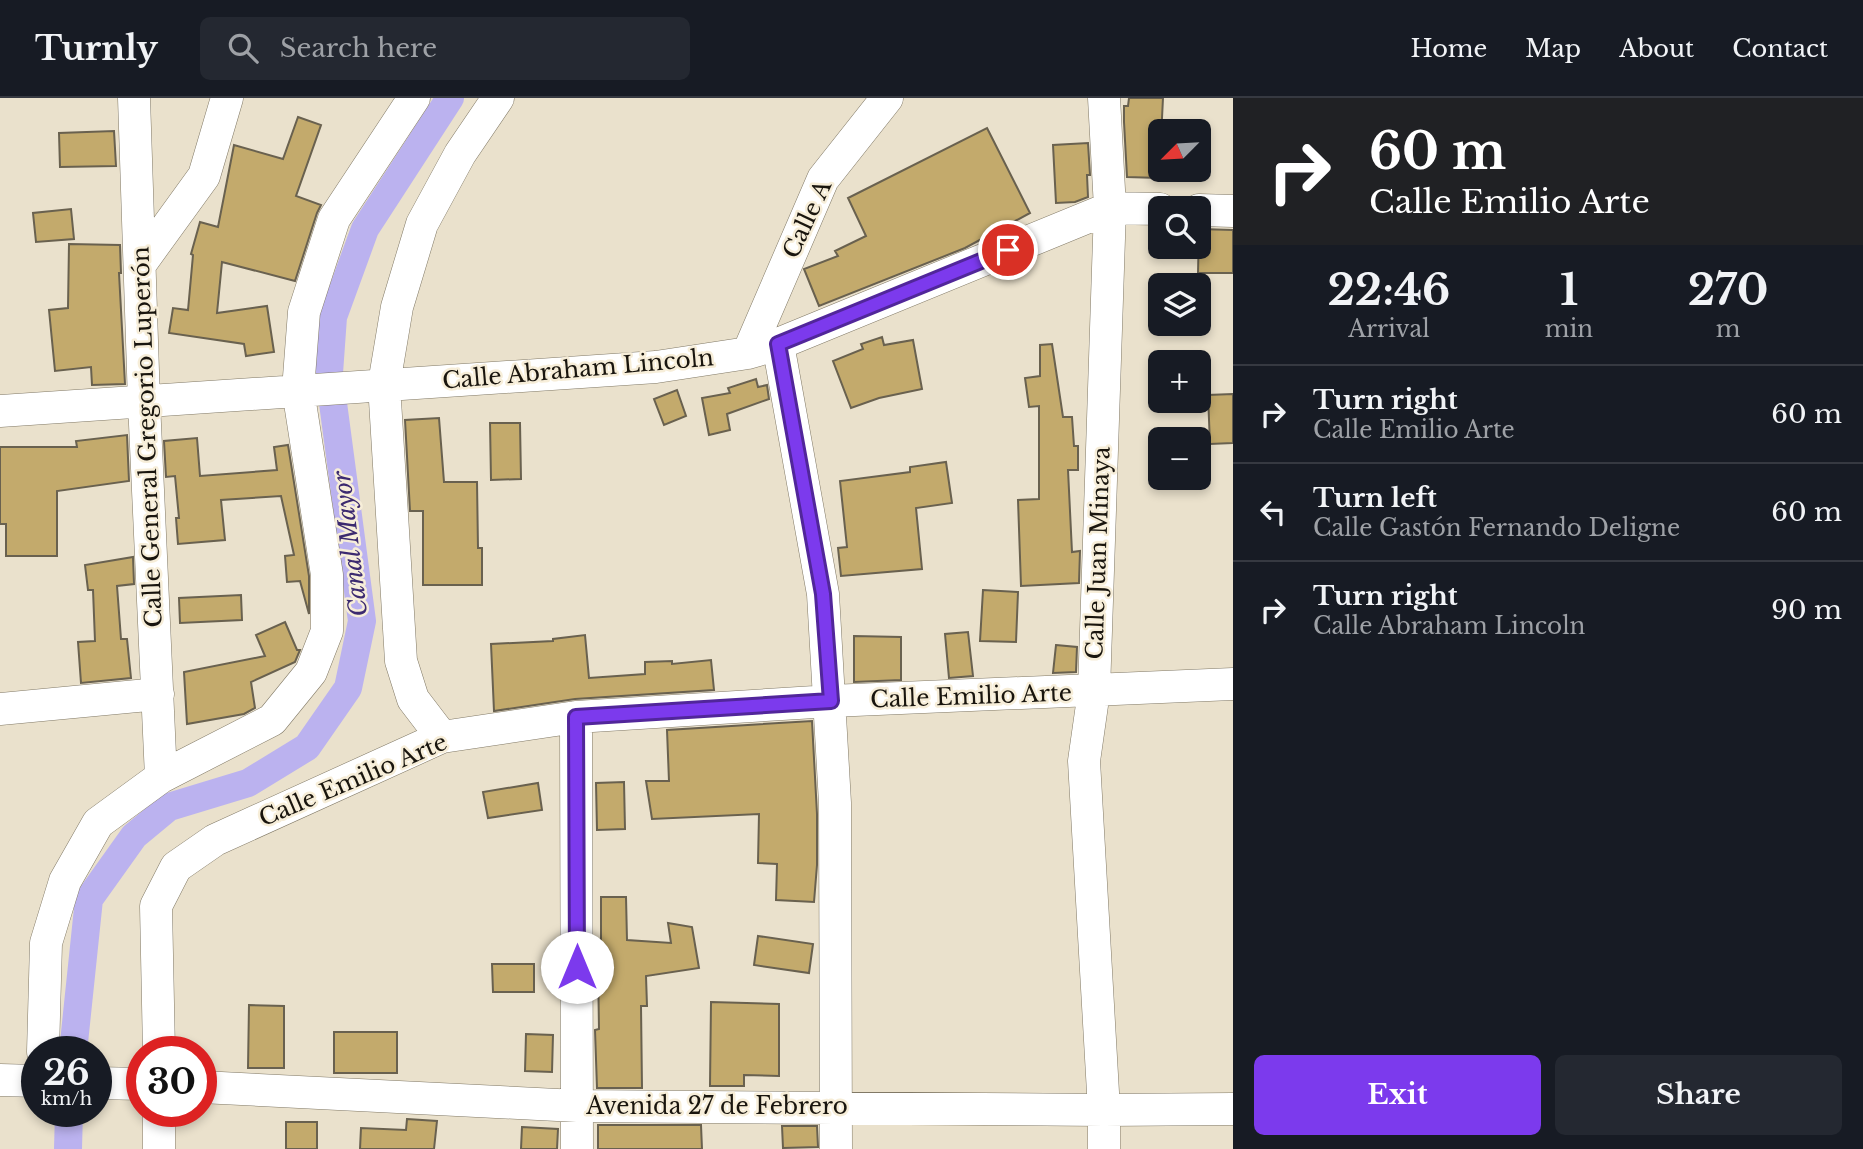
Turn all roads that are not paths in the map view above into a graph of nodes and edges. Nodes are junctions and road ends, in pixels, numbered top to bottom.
1 (134, 98) edge
2 (227, 98) edge
3 (414, 98) edge
4 (498, 98) edge
5 (887, 98) edge
6 (1104, 98) edge
7 (1110, 208) junction
8 (1148, 209) edge
9 (1211, 210) edge
10 (1233, 211) edge
11 (141, 263) junction
12 (778, 344) junction
13 (748, 352) junction
14 (371, 385) junction
15 (301, 390) junction
16 (144, 402) junction
17 (0, 411) edge
18 (1233, 684) edge
19 (1094, 691) junction
20 (158, 694) junction
21 (831, 701) junction
22 (0, 709) edge
23 (576, 717) junction
24 (442, 737) junction
25 (162, 777) junction
26 (43, 1036) edge
27 (159, 1036) edge
28 (0, 1080) edge
29 (21, 1081) edge
30 (217, 1088) edge
31 (577, 1106) junction
32 (835, 1107) junction
33 (1233, 1109) edge
34 (1104, 1110) junction
35 (159, 1127) edge
36 (159, 1149) edge
37 (577, 1149) edge
38 (836, 1149) edge
39 (1104, 1149) edge

1 - 11 street, Calle General Gregorio Luperón
2 - 11 street
3 - 15 street
4 - 14 street
5 - 13 street, Calle A
6 - 7 street, Calle Juan Minaya
7 - 8 street, Calle Abraham Lincoln
7 - 12 street, Calle Abraham Lincoln
7 - 19 street, Calle Juan Minaya
9 - 10 street
11 - 16 street, Calle General Gregorio Luperón
12 - 13 street, Calle Abraham Lincoln
12 - 21 street
13 - 14 street, Calle Abraham Lincoln
14 - 15 street, Calle Abraham Lincoln
14 - 24 street
15 - 16 street, Calle Abraham Lincoln
15 - 25 street
16 - 17 street, Calle Abraham Lincoln
16 - 20 street, Calle General Gregorio Luperón
18 - 19 street, Calle Emilio Arte
19 - 21 street, Calle Emilio Arte
19 - 34 street, Calle Juan Minaya
20 - 22 street
20 - 25 street, Calle General Gregorio Luperón
21 - 23 street, Calle Emilio Arte
21 - 32 street
23 - 24 street, Calle Emilio Arte
23 - 31 street
24 - 27 street, Calle Emilio Arte
25 - 26 street
28 - 29 street
30 - 31 street, Avenida 27 de Febrero
31 - 32 street, Avenida 27 de Febrero
31 - 37 street
32 - 34 street, Avenida 27 de Febrero
32 - 38 street
33 - 34 street, Avenida 27 de Febrero
34 - 39 street, Calle Juan Minaya
35 - 36 street

